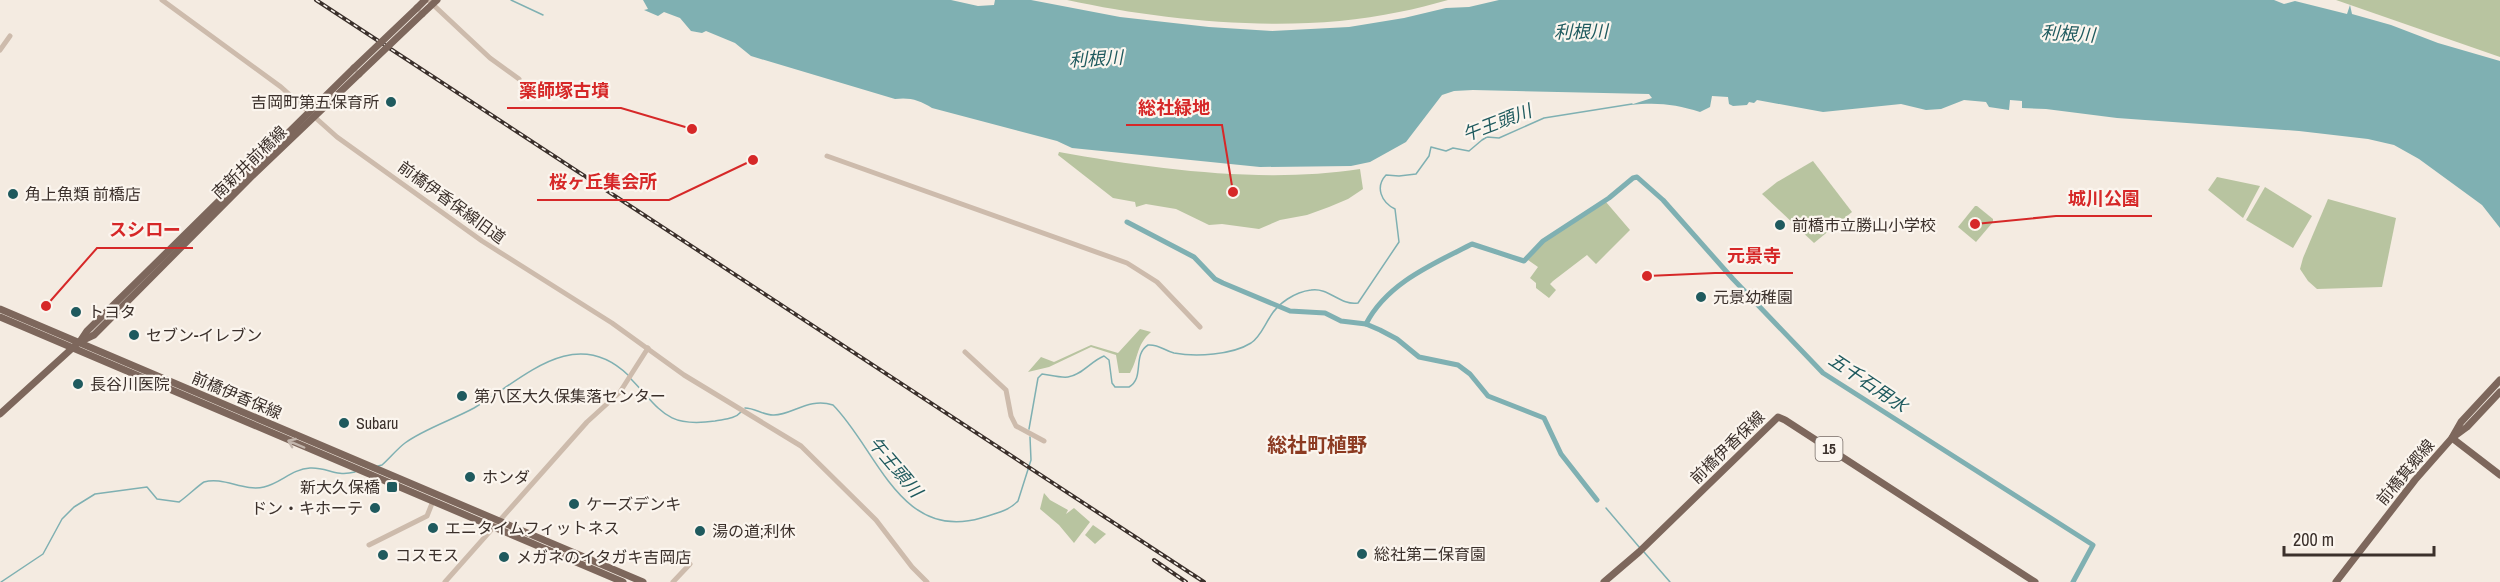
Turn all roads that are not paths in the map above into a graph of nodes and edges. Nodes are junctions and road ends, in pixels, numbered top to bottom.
1 (162, 0) edge
2 (431, 1) edge
3 (10, 36) dead end
4 (0, 50) edge
5 (519, 79) dead end
6 (312, 114) junction
7 (827, 156) dead end
8 (0, 309) edge
9 (0, 317) edge
10 (1200, 327) dead end
11 (79, 342) junction
12 (73, 348) junction
13 (648, 348) junction
14 (964, 352) dead end
15 (2500, 380) edge
16 (2500, 392) edge
17 (2480, 407) junction
18 (0, 414) edge
19 (2452, 438) junction
20 (1044, 441) dead end
21 (2500, 475) edge
22 (433, 501) junction
23 (500, 521) junction
24 (494, 528) junction
25 (369, 545) dead end
26 (690, 564) dead end
27 (445, 582) edge
28 (623, 582) edge
29 (643, 582) edge
30 (673, 582) edge
31 (927, 582) edge
32 (1604, 582) edge
33 (2035, 582) edge
34 (2336, 582) edge

1 - 6 street, 前橋伊香保線旧道
2 - 5 street
2 - 6 main road, 南新井前橋線, bridge
3 - 4 street
6 - 11 main road, 南新井前橋線
6 - 13 street, 前橋伊香保線旧道
7 - 10 street
8 - 11 main road, 前橋伊香保線
9 - 12 main road, 前橋伊香保線
11 - 12 main road, 南新井前橋線
11 - 23 main road, 前橋伊香保線
12 - 18 main road, 南新井前橋線
22 -> 12 main road, 前橋伊香保線
13 - 23 street
13 - 31 street, 前橋伊香保線旧道
14 - 20 street
15 - 17 main road
16 - 17 main road
17 - 19 main road, 前橋箕郷線
19 - 21 main road
19 - 34 main road, 前橋箕郷線
22 - 24 main road
22 - 25 street
23 - 24 street
23 - 29 main road
24 - 27 street
24 - 28 main road
26 - 30 street
32 - 33 main road, 前橋伊香保線 / 15

